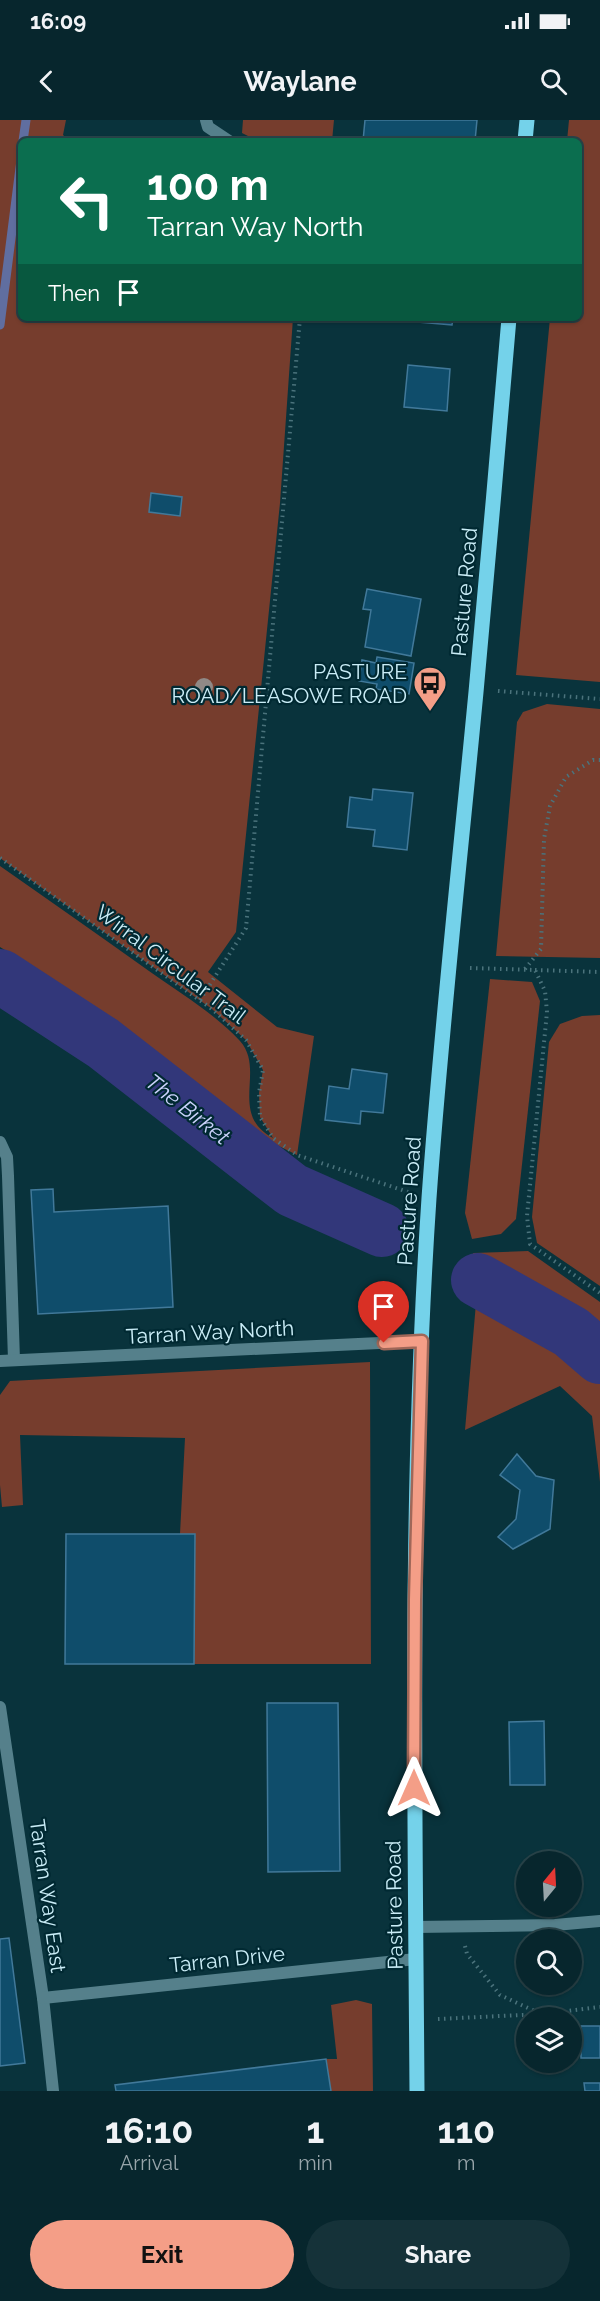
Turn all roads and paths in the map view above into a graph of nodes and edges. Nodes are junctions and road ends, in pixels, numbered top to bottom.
1 (206, 120) edge
2 (527, 120) edge
3 (224, 138) edge
4 (525, 138) edge
5 (300, 321) edge
6 (509, 321) edge
7 (476, 690) junction
8 (600, 699) edge
9 (600, 760) edge
10 (0, 858) edge
11 (448, 968) junction
12 (525, 970) junction
13 (535, 970) junction
14 (600, 972) edge
15 (200, 1000) junction
16 (0, 1142) edge
17 (429, 1199) junction
18 (600, 1293) edge
19 (422, 1341) junction
20 (14, 1360) junction
21 (0, 1361) edge
22 (0, 1707) edge
23 (0, 1712) edge
24 (600, 1921) edge
25 (460, 1926) junction
26 (415, 1927) junction
27 (416, 1959) junction
28 (43, 1998) junction
29 (527, 2007) edge
30 (600, 2007) edge
31 (582, 2009) edge
32 (516, 2015) edge
33 (417, 2020) junction
34 (53, 2091) edge
35 (417, 2091) edge

1 - 3 lane
2 - 4 main road
5 - 15 path
6 - 7 main road, Pasture Road
7 - 8 path
7 - 11 main road, Pasture Road
9 - 12 path
10 - 15 path, Wirral Circular Trail
11 - 12 path
11 - 17 main road, Pasture Road
12 - 13 path
13 - 14 path
13 - 18 path
15 - 17 path, Wirral Circular Trail
16 - 20 lane
17 - 19 main road, Pasture Road
19 - 20 lane, Tarran Way North
19 - 26 main road, Pasture Road
20 - 21 lane, Tarran Way North
22 - 23 lane, Tarran Way East
23 - 28 lane, Tarran Way East
24 - 25 lane
25 - 26 lane
25 - 29 path
26 - 27 main road, Pasture Road
27 - 28 lane, Tarran Drive
27 - 33 main road, Pasture Road
28 - 34 lane, Tarran Way East
30 - 31 path
32 - 33 path
33 - 35 main road, Pasture Road

